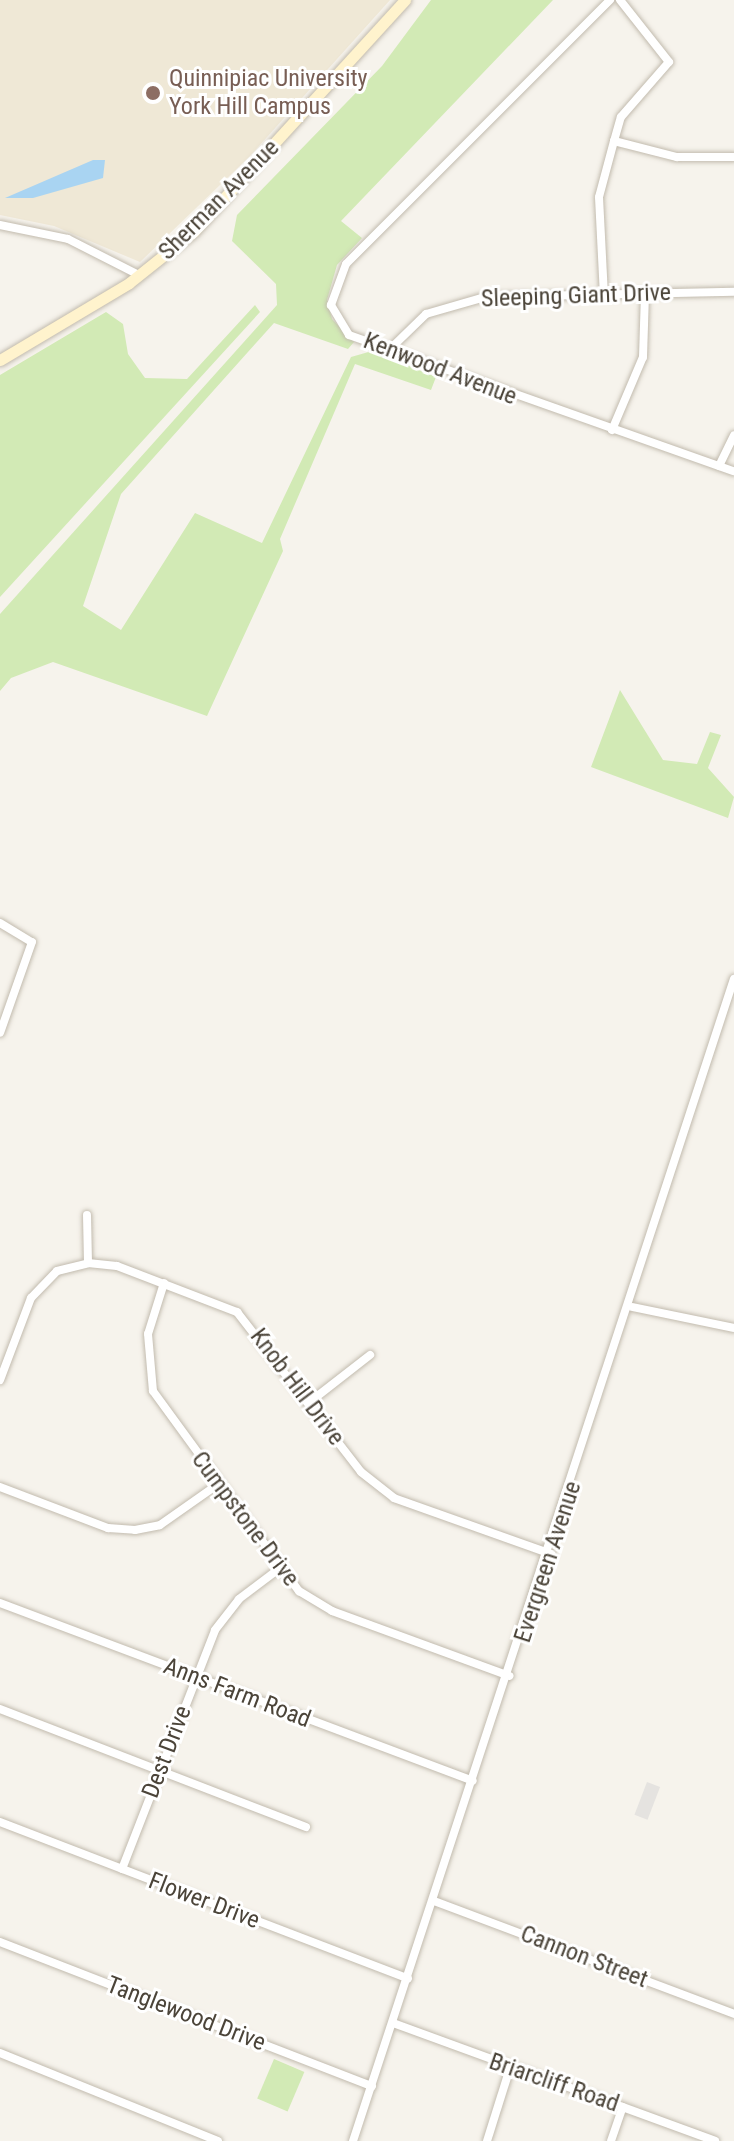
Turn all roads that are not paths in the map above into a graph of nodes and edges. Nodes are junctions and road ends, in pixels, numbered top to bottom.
1 (405, 0) edge
2 (610, 0) edge
3 (620, 0) edge
4 (614, 141) junction
5 (734, 157) edge
6 (0, 225) edge
7 (139, 275) junction
8 (734, 292) edge
9 (645, 295) junction
10 (604, 296) junction
11 (388, 351) junction
12 (0, 360) edge
13 (612, 430) junction
14 (734, 435) edge
15 (719, 466) junction
16 (734, 471) edge
17 (0, 923) edge
18 (734, 979) edge
19 (0, 1033) edge
20 (87, 1215) dead end
21 (88, 1263) junction
22 (164, 1283) junction
23 (632, 1307) junction
24 (734, 1328) edge
25 (370, 1355) dead end
26 (0, 1380) edge
27 (311, 1401) junction
28 (217, 1485) junction
29 (0, 1487) edge
30 (551, 1554) junction
31 (280, 1568) junction
32 (0, 1603) edge
33 (510, 1676) junction
34 (195, 1677) junction
35 (0, 1709) edge
36 (160, 1772) junction
37 (473, 1781) junction
38 (0, 1822) edge
39 (306, 1827) dead end
40 (122, 1869) junction
41 (434, 1901) junction
42 (0, 1942) edge
43 (408, 1979) junction
44 (734, 2014) edge
45 (393, 2023) junction
46 (0, 2053) edge
47 (510, 2068) junction
48 (372, 2086) junction
49 (623, 2107) junction
50 (218, 2141) edge
51 (353, 2141) edge
52 (487, 2141) edge
53 (611, 2141) edge
54 (715, 2141) edge

1 - 7 main road, Sherman Avenue
2 - 11 street, Kenwood Avenue
3 - 4 street
4 - 5 street
4 - 10 street
6 - 7 street
7 - 12 main road, Sherman Avenue
8 - 9 street, Sleeping Giant Drive
9 - 10 street, Sleeping Giant Drive
9 - 13 street
10 - 11 street, Sleeping Giant Drive
11 - 13 street, Kenwood Avenue
13 - 15 street, Kenwood Avenue
14 - 15 street
15 - 16 street, Kenwood Avenue
17 - 19 street
18 - 23 street, Evergreen Avenue
20 - 21 street
21 - 22 street, Knob Hill Drive
21 - 26 street
22 - 27 street, Knob Hill Drive
22 - 28 street, Cumpstone Drive
23 - 24 street
23 - 30 street, Evergreen Avenue
25 - 27 street
27 - 30 street, Knob Hill Drive
28 - 29 street
28 - 31 street, Cumpstone Drive
30 - 33 street, Evergreen Avenue
31 - 33 street, Cumpstone Drive
31 - 34 street, Dest Drive
32 - 34 street, Anns Farm Road
33 - 37 street, Evergreen Avenue
34 - 36 street, Dest Drive
34 - 37 street, Anns Farm Road
35 - 36 street
36 - 39 street
36 - 40 street, Dest Drive
37 - 41 street, Evergreen Avenue
38 - 40 street, Flower Drive
40 - 43 street, Flower Drive
41 - 43 street, Evergreen Avenue
41 - 44 street, Cannon Street
42 - 48 street, Tanglewood Drive
43 - 45 street, Evergreen Avenue
45 - 47 street, Briarcliff Road
45 - 48 street, Evergreen Avenue
46 - 50 street
47 - 49 street, Briarcliff Road
47 - 52 street
48 - 51 street, Evergreen Avenue
49 - 53 street
49 - 54 street, Briarcliff Road

